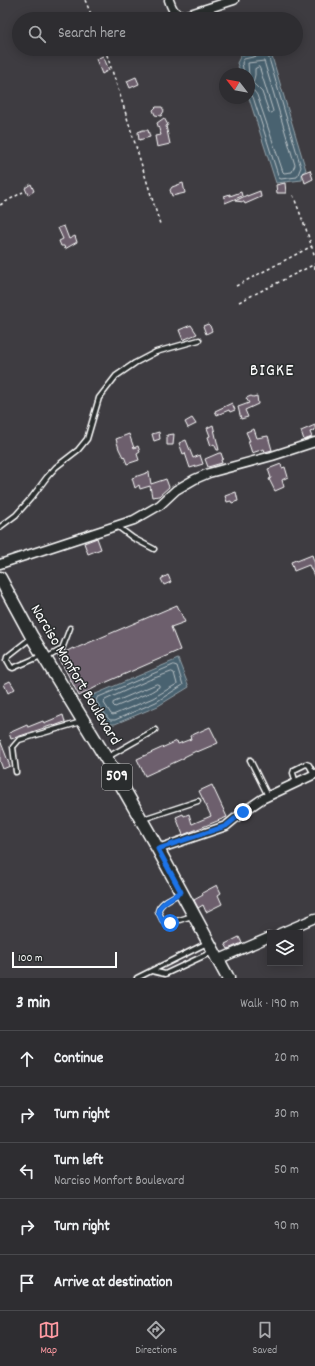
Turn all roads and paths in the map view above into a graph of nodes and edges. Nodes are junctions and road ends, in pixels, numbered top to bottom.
1 (85, 0) edge
2 (169, 0) edge
3 (234, 0) edge
4 (90, 12) edge
5 (176, 12) edge
6 (196, 12) edge
7 (107, 56) edge
8 (23, 192) dead end
9 (293, 195) dead end
10 (0, 205) edge
11 (160, 224) dead end
12 (312, 246) junction
13 (315, 257) edge
14 (315, 265) edge
15 (315, 272) edge
16 (236, 286) dead end
17 (239, 302) dead end
18 (199, 340) dead end
19 (315, 442) edge
20 (117, 526) junction
21 (0, 527) edge
22 (154, 549) dead end
23 (0, 564) edge
24 (0, 578) edge
25 (70, 628) dead end
26 (32, 637) junction
27 (44, 657) junction
28 (83, 721) junction
29 (155, 730) dead end
30 (106, 758) junction
31 (250, 760) dead end
32 (16, 772) dead end
33 (314, 774) edge
34 (296, 783) junction
35 (268, 797) junction
36 (198, 801) dead end
37 (141, 820) junction
38 (158, 849) junction
39 (181, 892) junction
40 (194, 915) junction
41 (315, 918) edge
42 (287, 930) edge
43 (267, 938) edge
44 (213, 952) junction
45 (151, 971) junction
46 (137, 978) edge
47 (228, 978) edge

1 - 4 path
2 - 5 street
3 - 6 street
7 - 11 path
8 - 10 path
9 - 12 path
12 - 13 path
12 - 16 path
14 - 15 path
14 - 17 path
18 - 21 lane
19 - 20 street
20 - 22 lane
20 - 23 street
24 - 26 main road, Narciso Monfort Boulevard / 509
25 - 27 lane
26 - 27 main road, Narciso Monfort Boulevard / 509
26 - 27 lane
27 - 28 main road, Narciso Monfort Boulevard / 509
28 - 30 main road, Narciso Monfort Boulevard / 509
28 - 32 lane
29 - 30 lane
30 - 37 main road, Narciso Monfort Boulevard / 509
31 - 35 lane
33 - 34 street
33 - 34 lane
34 - 35 street
35 - 38 street
36 - 37 lane
37 - 38 main road, Narciso Monfort Boulevard / 509
38 - 39 main road, Narciso Monfort Boulevard / 509
39 - 40 main road, Narciso Monfort Boulevard / 509
39 - 40 lane
40 - 44 main road, Narciso Monfort Boulevard / 509
41 - 42 street
43 - 44 street
44 - 45 lane
44 - 45 lane
44 - 47 main road, Narciso Monfort Boulevard / 509
45 - 46 lane

